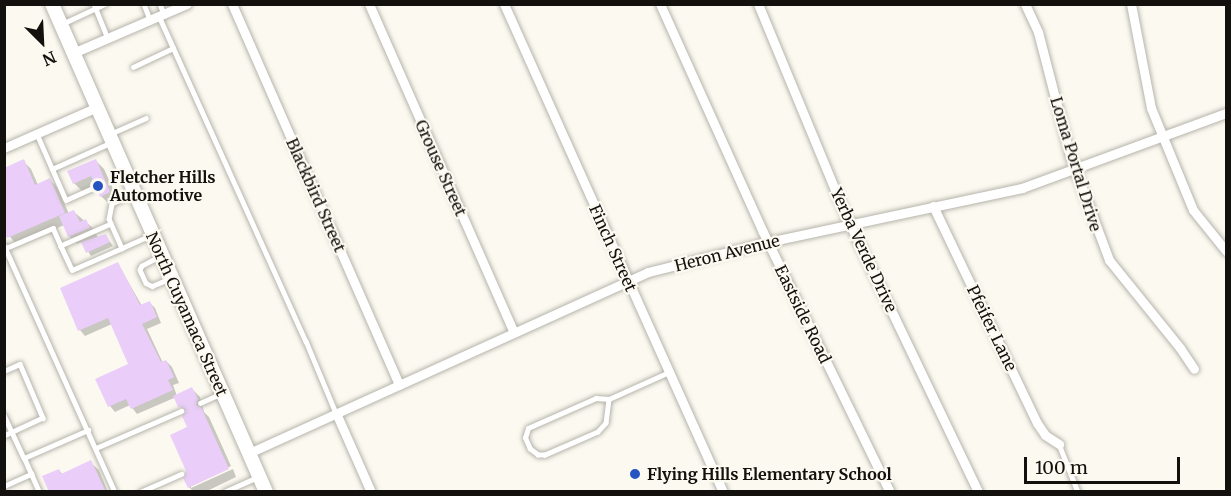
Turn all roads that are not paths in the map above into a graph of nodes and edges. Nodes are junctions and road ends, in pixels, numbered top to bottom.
1 (52, 4) edge
2 (105, 4) edge
3 (144, 4) edge
4 (187, 4) edge
5 (232, 4) edge
6 (369, 4) edge
7 (504, 4) edge
8 (660, 4) edge
9 (758, 4) edge
10 (1025, 4) edge
11 (1131, 4) edge
12 (95, 7) edge
13 (158, 13) edge
14 (60, 24) junction
15 (108, 38) junction
16 (173, 48) junction
17 (73, 53) junction
18 (133, 67) dead end
19 (95, 108) junction
20 (1227, 113) edge
21 (146, 118) dead end
22 (37, 134) junction
23 (1164, 137) junction
24 (109, 139) junction
25 (4, 148) edge
26 (52, 169) junction
27 (1075, 170) junction
28 (93, 188) dead end
29 (134, 194) junction
30 (933, 206) junction
31 (111, 224) junction
32 (850, 225) junction
33 (152, 234) junction
34 (768, 242) junction
35 (5, 246) edge
36 (61, 246) junction
37 (122, 248) junction
38 (1227, 251) edge
39 (161, 256) junction
40 (171, 278) junction
41 (628, 282) junction
42 (514, 332) junction
43 (1194, 369) dead end
44 (4, 371) edge
45 (669, 372) junction
46 (399, 385) junction
47 (222, 393) junction
48 (609, 399) junction
49 (200, 403) dead end
50 (181, 411) dead end
51 (336, 413) junction
52 (4, 415) edge
53 (88, 430) junction
54 (12, 433) junction
55 (4, 436) edge
56 (1059, 444) joint
57 (96, 448) junction
58 (249, 453) junction
59 (24, 458) junction
60 (31, 474) junction
61 (181, 474) dead end
62 (259, 476) junction
63 (4, 486) edge
64 (39, 492) edge
65 (116, 492) edge
66 (140, 492) edge
67 (224, 492) edge
68 (266, 492) edge
69 (371, 492) edge
70 (723, 492) edge
71 (890, 492) edge
72 (978, 492) edge
73 (1078, 492) edge

1 - 14 main road, North Cuyamaca Street
2 - 12 lane
3 - 13 lane
4 - 13 street
5 - 46 street, Blackbird Street
6 - 42 street, Grouse Street
7 - 41 street, Finch Street
8 - 34 street, Eastside Road
9 - 32 street, Yerba Verde Drive
10 - 27 street, Loma Portal Drive
11 - 23 street
12 - 14 lane
12 - 15 lane
13 - 15 street
13 - 16 lane
14 - 17 main road, North Cuyamaca Street
15 - 17 street
16 - 18 lane
16 - 51 lane
17 - 19 main road, North Cuyamaca Street
19 - 22 street
19 - 24 main road, North Cuyamaca Street
20 - 23 street, Heron Avenue
21 - 24 lane
22 - 25 street
22 - 26 lane
23 - 27 street, Heron Avenue
23 - 38 street
24 - 26 lane
24 - 29 main road, North Cuyamaca Street
26 - 28 lane
27 - 30 street, Heron Avenue
27 - 43 street, Loma Portal Drive
29 - 31 lane
29 - 33 main road, North Cuyamaca Street
30 - 32 street, Heron Avenue
30 - 56 street, Pfeifer Lane
31 - 36 lane
31 - 37 lane
32 - 34 street, Heron Avenue
32 - 72 street, Yerba Verde Drive
33 - 37 lane
33 - 39 main road, North Cuyamaca Street
34 - 41 street, Heron Avenue
34 - 71 street, Eastside Road
35 - 36 lane
35 - 53 lane
36 - 37 lane
39 - 40 main road, North Cuyamaca Street
39 - 40 lane
40 - 47 main road, North Cuyamaca Street
41 - 42 street, Heron Avenue
41 - 45 street, Finch Street
42 - 46 street, Heron Avenue
44 - 54 lane
45 - 48 lane
45 - 70 street, Finch Street
46 - 51 street, Heron Avenue
47 - 49 lane
47 - 58 main road, North Cuyamaca Street
48 - 48 lane
50 - 57 lane
51 - 58 street, Heron Avenue
51 - 69 street
52 - 54 lane
53 - 57 lane
53 - 59 lane
54 - 55 lane
54 - 59 lane
56 - 73 lane
57 - 65 lane
58 - 62 main road, North Cuyamaca Street
59 - 60 lane
60 - 63 lane
60 - 64 lane
61 - 66 lane
62 - 67 lane
62 - 68 main road, North Cuyamaca Street

